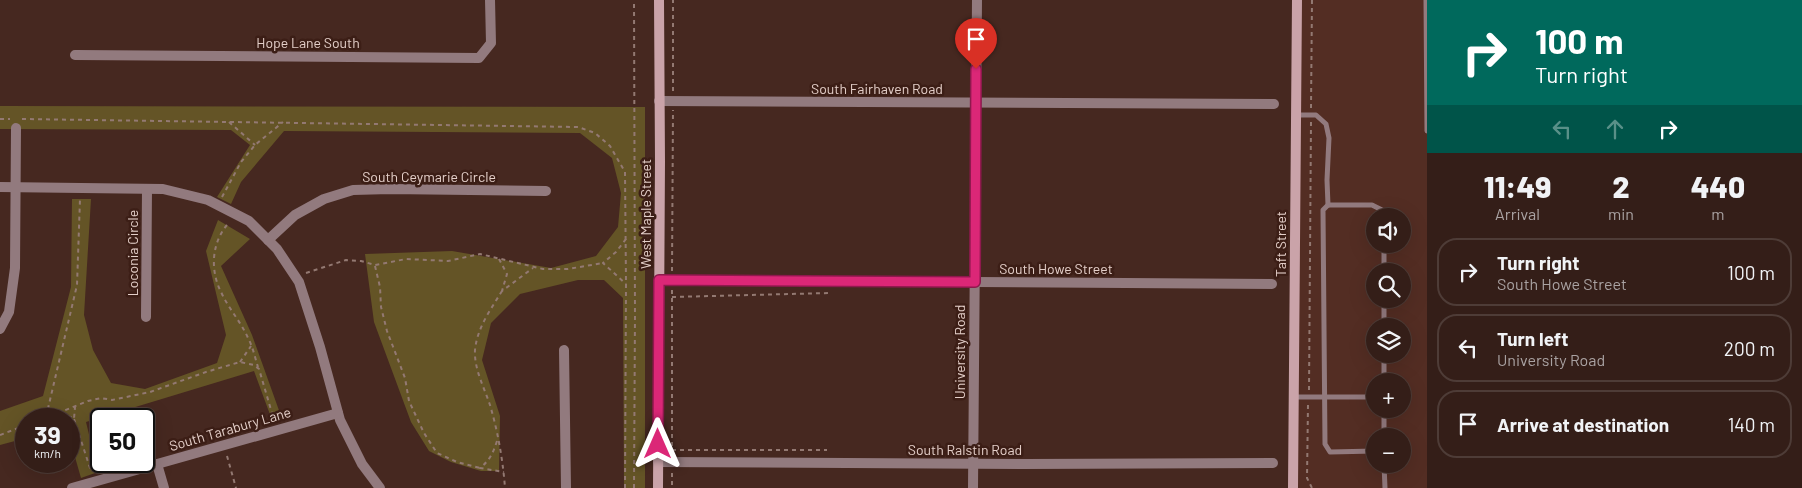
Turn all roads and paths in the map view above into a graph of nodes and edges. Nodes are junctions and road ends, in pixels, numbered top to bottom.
1 (490, 0) edge
2 (634, 0) edge
3 (659, 0) edge
4 (674, 0) edge
5 (977, 0) edge
6 (1297, 0) edge
7 (1312, 0) edge
8 (1426, 0) edge
9 (75, 56) dead end
10 (660, 101) junction
11 (673, 101) junction
12 (976, 103) junction
13 (1274, 104) dead end
14 (1296, 115) junction
15 (1311, 115) junction
16 (229, 122) dead end
17 (283, 122) dead end
18 (16, 128) dead end
19 (1427, 131) edge
20 (254, 145) junction
21 (0, 187) edge
22 (16, 187) junction
23 (147, 189) junction
24 (546, 192) dead end
25 (222, 197) dead end
26 (80, 199) dead end
27 (1328, 205) junction
28 (1378, 208) edge
29 (227, 225) dead end
30 (626, 238) dead end
31 (268, 240) junction
32 (499, 259) junction
33 (603, 263) junction
34 (375, 265) junction
35 (534, 267) junction
36 (306, 273) dead end
37 (659, 280) junction
38 (672, 280) junction
39 (975, 282) junction
40 (626, 284) dead end
41 (1272, 284) dead end
42 (502, 291) junction
43 (829, 293) dead end
44 (672, 296) junction
45 (146, 317) dead end
46 (0, 329) edge
47 (251, 346) junction
48 (564, 350) dead end
49 (240, 362) junction
50 (259, 370) junction
51 (1294, 397) junction
52 (1308, 397) junction
53 (1325, 397) junction
54 (1366, 397) edge
55 (75, 406) joint
56 (48, 408) edge
57 (70, 408) edge
58 (338, 413) junction
59 (275, 422) dead end
60 (15, 429) edge
61 (0, 435) edge
62 (80, 437) edge
63 (497, 440) junction
64 (672, 450) junction
65 (828, 450) dead end
66 (1366, 452) edge
67 (227, 456) dead end
68 (658, 462) junction
69 (672, 462) junction
70 (1273, 463) dead end
71 (157, 464) junction
72 (973, 464) junction
73 (90, 468) edge
74 (480, 468) junction
75 (504, 472) junction
76 (1384, 473) edge
77 (72, 488) edge
78 (164, 488) edge
79 (236, 488) edge
80 (380, 488) edge
81 (506, 488) edge
82 (566, 488) edge
83 (634, 488) edge
84 (658, 488) edge
85 (672, 488) edge
86 (973, 488) edge
87 (1293, 488) edge
88 (1312, 488) edge
89 (1384, 488) edge

1 - 9 street, Hope Lane South
2 - 83 path
3 - 10 main road, West Maple Street
4 - 11 path
5 - 12 street, University Road
6 - 14 main road, Taft Street
7 - 15 path
8 - 19 lane
10 - 11 street, South Fairhaven Road
10 - 37 main road, West Maple Street
11 - 12 street, South Fairhaven Road
11 - 38 path
12 - 13 street, South Fairhaven Road
12 - 39 street, University Road
14 - 15 lane
14 - 51 main road, Taft Street
15 - 27 lane
15 - 52 path
16 - 20 path
17 - 20 path
18 - 22 street
20 - 25 path
21 - 22 street
22 - 23 street
22 - 46 street
23 - 31 street
23 - 45 street, Loconia Circle
24 - 31 street, South Ceymarie Circle
26 - 56 path
27 - 28 lane
27 - 53 lane
29 - 47 path
30 - 33 path
31 - 58 street
32 - 34 path
32 - 35 path
32 - 42 path
33 - 35 path
33 - 40 path
34 - 36 path
34 - 74 path
35 - 42 path
37 - 38 street, South Howe Street
37 - 68 main road, West Maple Street
38 - 39 street, South Howe Street
38 - 44 path
39 - 41 street, South Howe Street
39 - 72 street, University Road
42 - 63 path
43 - 44 path
44 - 64 path
47 - 49 path
47 - 50 path
48 - 82 street
49 - 50 path
49 - 55 path
50 - 59 path
51 - 52 lane
51 - 87 main road, Taft Street
52 - 53 lane
52 - 88 path
53 - 54 lane
53 - 66 lane
55 - 57 path
58 - 71 street, South Tarabury Lane
58 - 80 street
60 - 61 path
62 - 73 path
63 - 74 path
63 - 75 path
64 - 65 path
64 - 69 path
67 - 79 path
68 - 69 street, South Ralstin Road
68 - 84 main road, West Maple Street
69 - 72 street, South Ralstin Road
69 - 85 path
70 - 72 street, South Ralstin Road
71 - 77 street, South Tarabury Lane
71 - 78 street
72 - 86 street, University Road
74 - 75 path
75 - 81 path
76 - 89 lane

